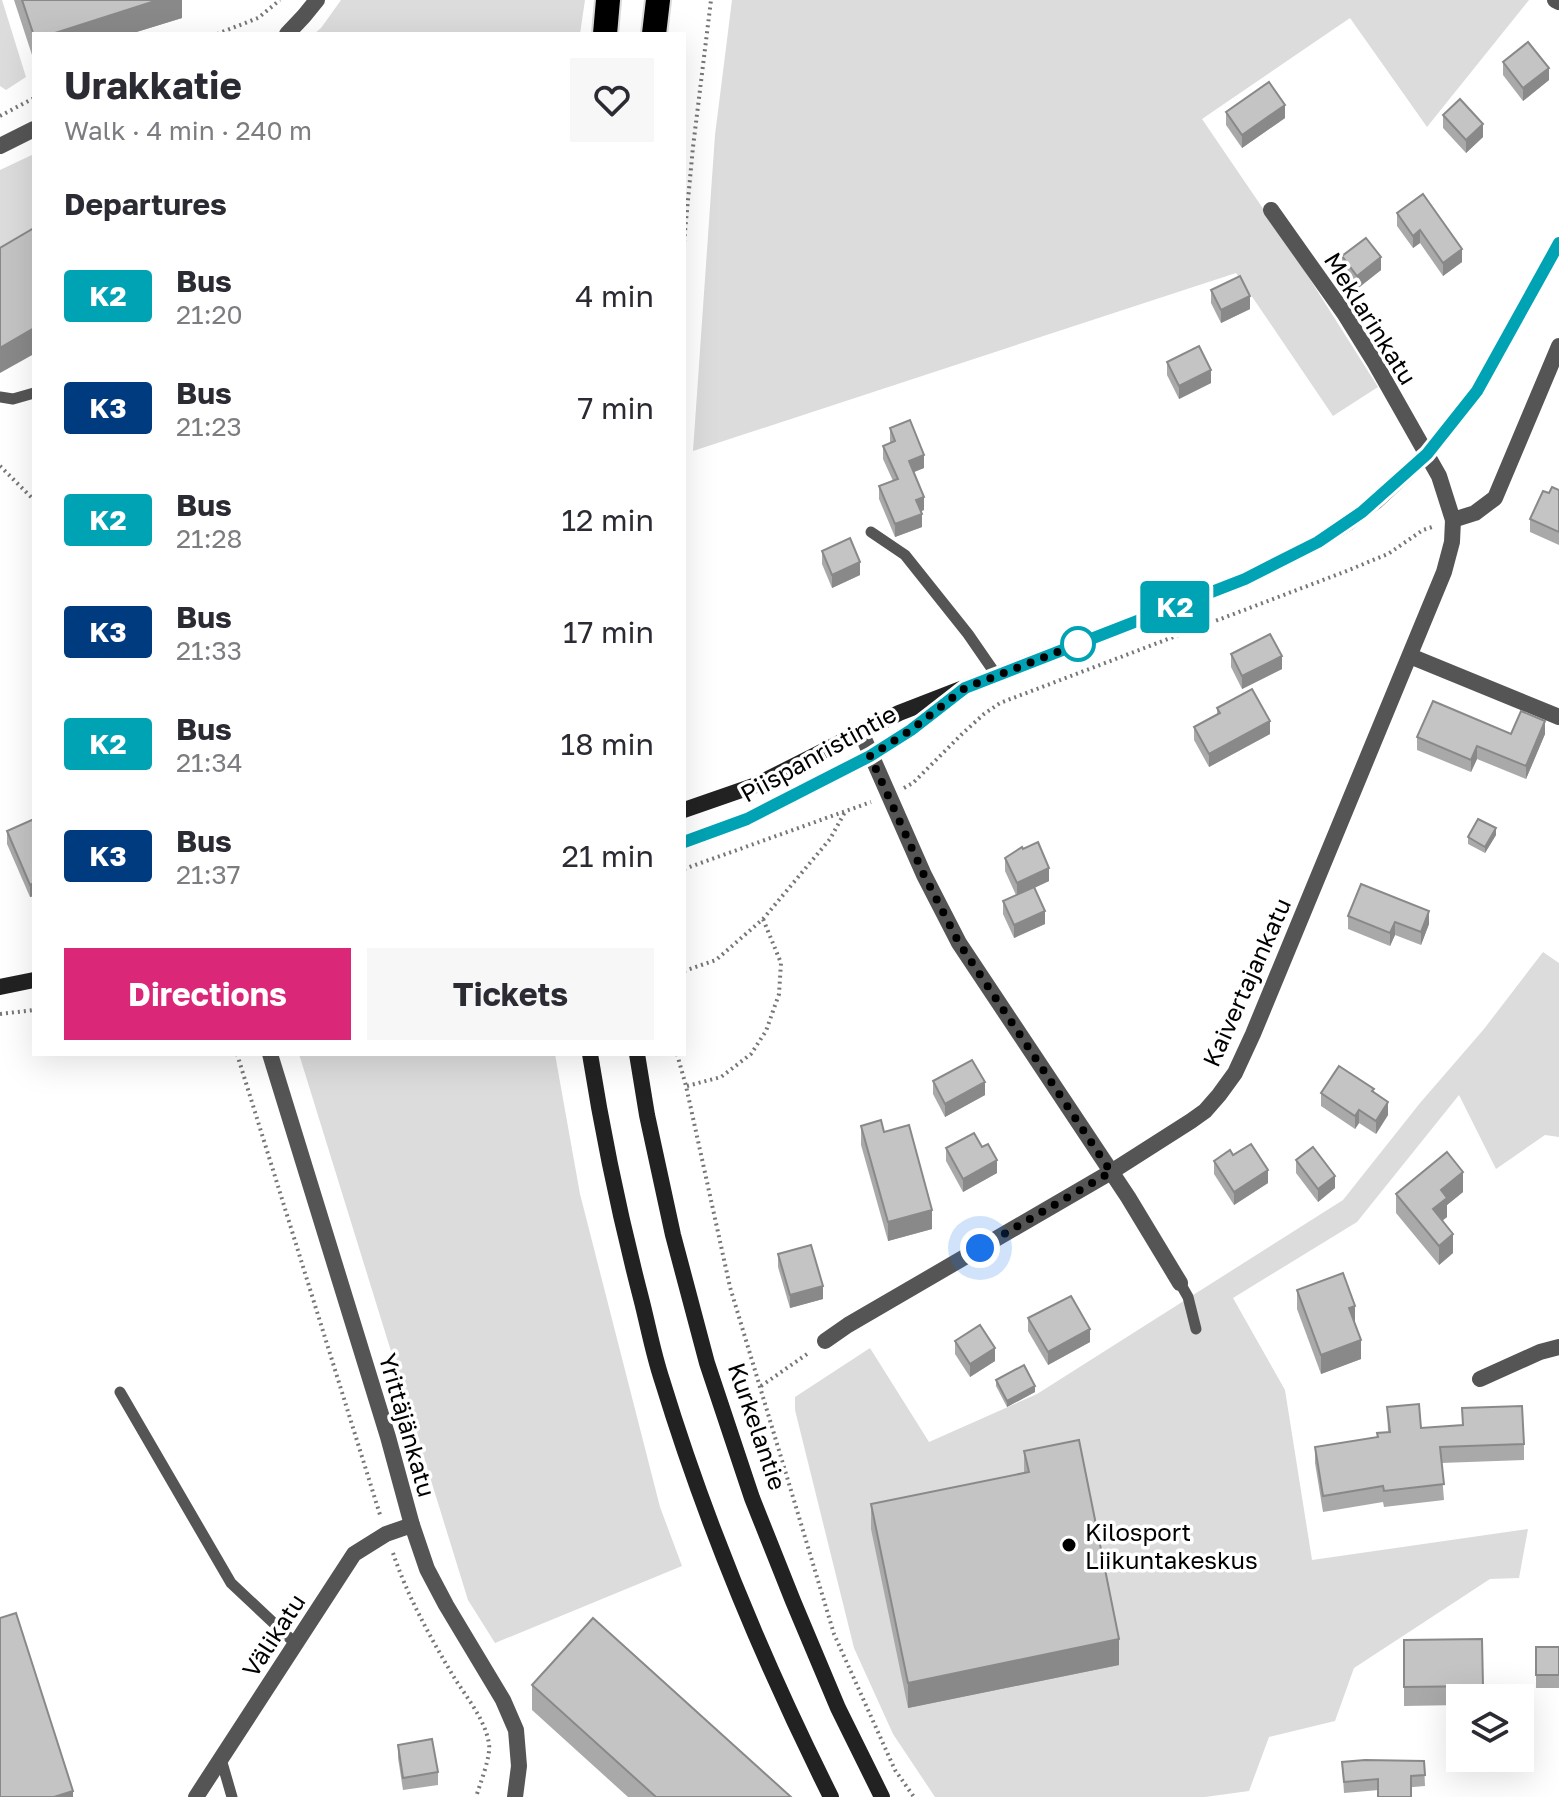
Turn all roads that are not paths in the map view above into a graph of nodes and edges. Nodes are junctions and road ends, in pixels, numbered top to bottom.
1 (317, 0) edge
2 (608, 0) edge
3 (658, 0) edge
4 (289, 32) edge
5 (605, 32) edge
6 (654, 32) edge
7 (32, 130) edge
8 (0, 146) edge
9 (1271, 210) dead end
10 (1559, 243) edge
11 (1559, 346) edge
12 (32, 394) edge
13 (0, 397) edge
14 (1427, 454) junction
15 (1453, 520) junction
16 (871, 532) dead end
17 (1410, 656) junction
18 (997, 676) junction
19 (965, 688) junction
20 (1559, 717) edge
21 (861, 732) junction
22 (870, 756) junction
23 (686, 809) edge
24 (686, 841) edge
25 (32, 980) edge
26 (0, 987) edge
27 (271, 1056) edge
28 (590, 1056) edge
29 (637, 1056) edge
30 (1111, 1172) junction
31 (1180, 1283) joint
32 (1196, 1329) dead end
33 (825, 1341) road end
34 (1559, 1347) edge
35 (1480, 1379) dead end
36 (120, 1392) dead end
37 (412, 1525) junction
38 (296, 1644) junction
39 (221, 1759) junction
40 (196, 1797) edge
41 (232, 1797) edge
42 (515, 1797) edge
43 (831, 1797) edge
44 (882, 1797) edge

1 - 4 street
2 - 5 highway
3 - 6 highway
7 - 8 street
9 - 14 street, Meklarinkatu
10 - 14 main road, Piispanristintie
11 - 15 street
12 - 13 lane
14 - 15 street, Kaivertajankatu
14 - 18 main road, Piispanristintie
15 - 17 street, Kaivertajankatu
16 - 18 lane
17 - 20 street
17 - 30 street, Kaivertajankatu
18 - 19 main road, Piispanristintie
19 - 21 main road, Piispanristintie
19 - 22 main road, Piispanristintie
21 - 22 street
21 - 23 main road, Piispanristintie
22 - 24 main road, Piispanristintie
22 - 30 street
25 - 26 main road
27 - 37 street, Yrittäjänkatu
28 - 43 main road
29 - 44 main road, Kurkelantie
30 - 31 street
30 - 33 street, Kaivertajankatu
31 - 32 lane
34 - 35 street
36 - 38 lane
37 - 38 street, Välikatu
37 - 42 street, Yrittäjänkatu
38 - 39 street, Välikatu
39 - 40 street, Välikatu
39 - 41 lane

